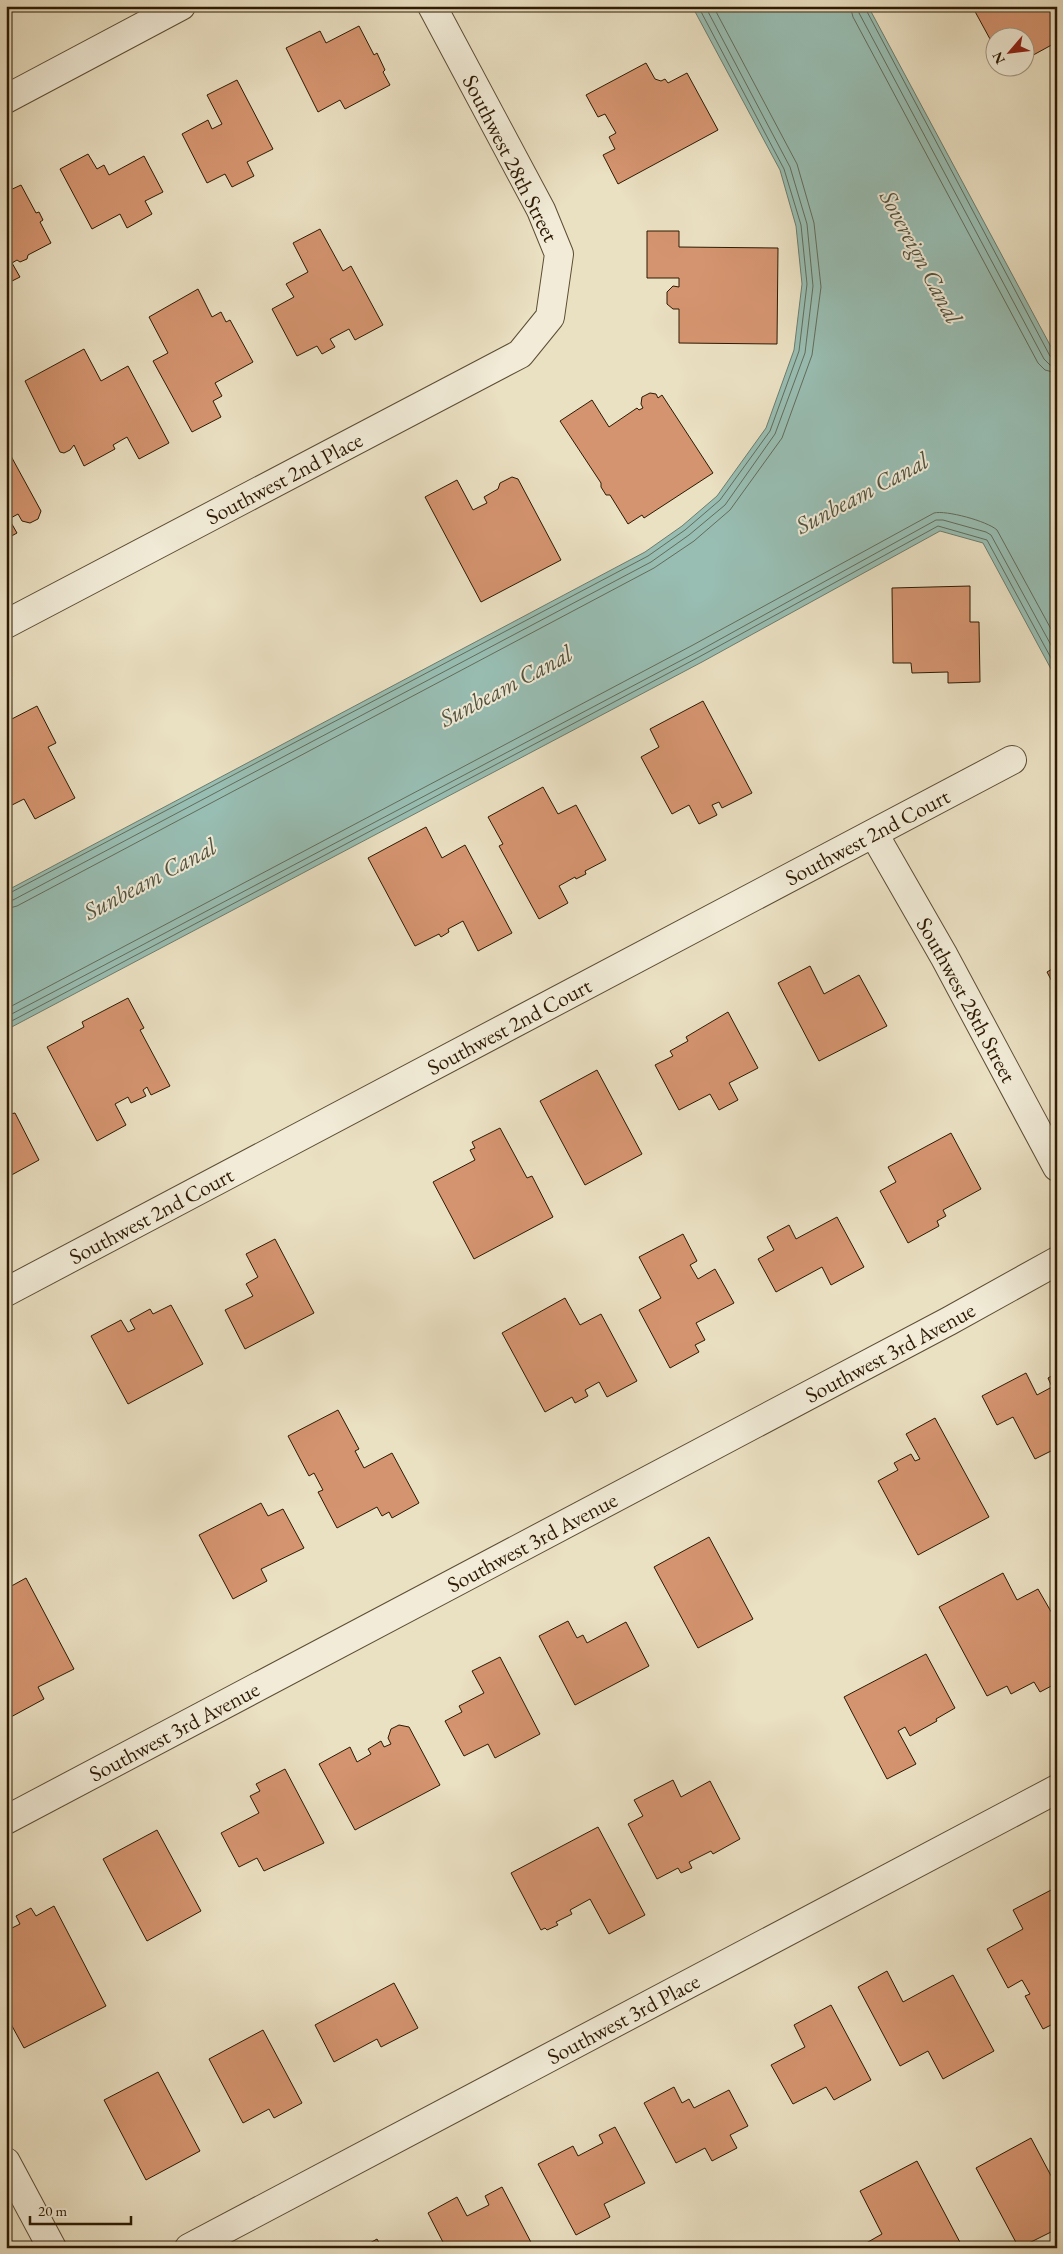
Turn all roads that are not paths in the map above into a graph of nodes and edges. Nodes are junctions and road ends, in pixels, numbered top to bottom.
1 (181, 6) edge
2 (432, 6) edge
3 (6, 99) edge
4 (550, 317) joint
5 (6, 624) edge
6 (1012, 760) dead end
7 (874, 834) junction
8 (1057, 1167) edge
9 (1057, 1261) edge
10 (6, 1292) edge
11 (1057, 1789) edge
12 (6, 1820) edge
13 (6, 2162) edge
14 (52, 2248) edge
15 (189, 2248) edge

1 - 3 street
2 - 4 street, Southwest 28th Street
4 - 5 street, Southwest 2nd Place
6 - 7 street, Southwest 2nd Court
7 - 8 street, Southwest 28th Street
7 - 10 street, Southwest 2nd Court
9 - 12 street, Southwest 3rd Avenue
11 - 15 street, Southwest 3rd Place
13 - 14 street

